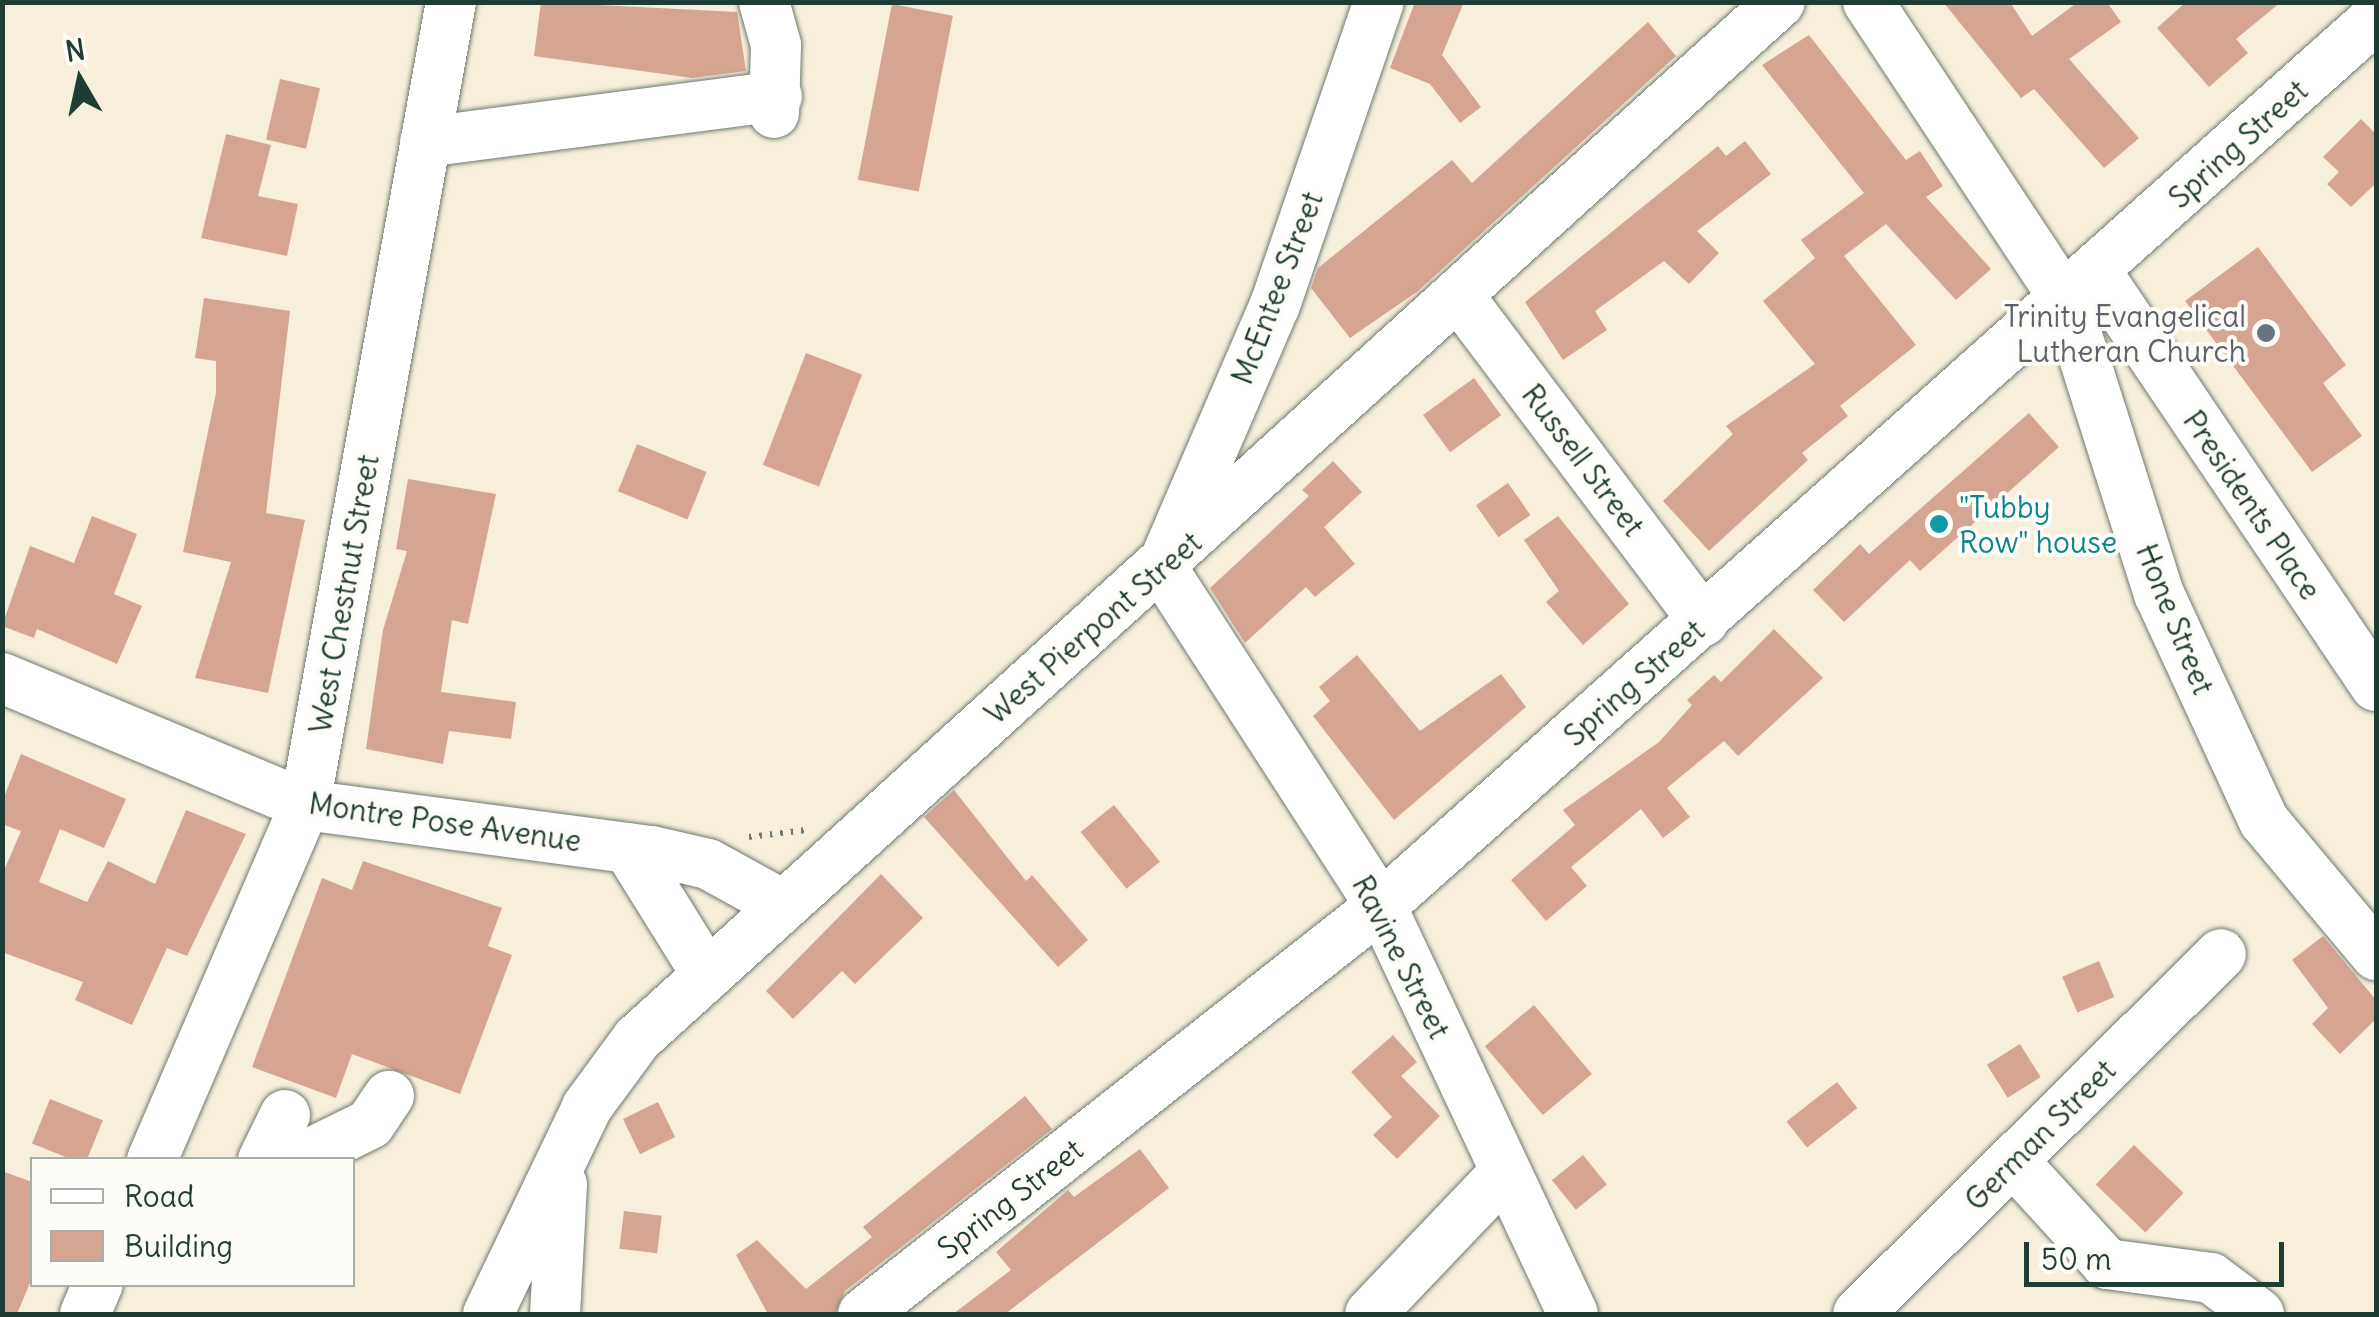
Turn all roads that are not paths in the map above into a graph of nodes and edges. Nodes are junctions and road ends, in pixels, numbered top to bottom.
1 (451, 2) edge
2 (764, 2) edge
3 (1378, 2) edge
4 (1780, 2) edge
5 (1868, 2) edge
6 (2376, 18) edge
7 (425, 142) junction
8 (2082, 287) junction
9 (1461, 299) junction
10 (1162, 568) junction
11 (1704, 621) junction
12 (2, 678) edge
13 (2376, 686) edge
14 (305, 806) junction
15 (628, 848) junction
16 (779, 903) junction
17 (1381, 906) junction
18 (2221, 954) dead end
19 (2376, 954) edge
20 (707, 975) junction
21 (389, 1096) dead end
22 (575, 1136) junction
23 (291, 1137) edge
24 (153, 1157) edge
25 (267, 1157) edge
26 (2014, 1162) junction
27 (1504, 1172) junction
28 (97, 1287) edge
29 (85, 1314) edge
30 (488, 1314) edge
31 (556, 1314) edge
32 (863, 1314) edge
33 (1370, 1314) edge
34 (1573, 1314) edge
35 (1858, 1314) edge
36 (2259, 1314) edge

1 - 7 street, West Chestnut Street
2 - 7 street
3 - 10 street, McEntee Street
4 - 9 street, West Pierpont Street
5 - 8 street, Hone Street
6 - 8 street, Spring Street
7 - 14 street, West Chestnut Street
8 - 11 street, Spring Street
8 - 13 street, Presidents Place
8 - 19 street, Hone Street
9 - 10 street, West Pierpont Street
9 - 11 street, Russell Street
10 - 16 street, West Pierpont Street
10 - 17 street, Ravine Street
11 - 17 street, Spring Street
12 - 14 street, Montre Pose Avenue
14 - 15 street, Montre Pose Avenue
14 - 24 street, West Chestnut Street
15 - 16 street, Montre Pose Avenue
15 - 20 street
16 - 20 street, West Pierpont Street
17 - 27 street, Ravine Street
17 - 32 street, Spring Street
18 - 26 street, German Street
20 - 22 street, West Pierpont Street
21 - 23 street
22 - 30 street, West Pierpont Street
22 - 31 street
23 - 25 street
26 - 35 street, German Street
26 - 36 street
27 - 33 street
27 - 34 street, Ravine Street
28 - 29 street

